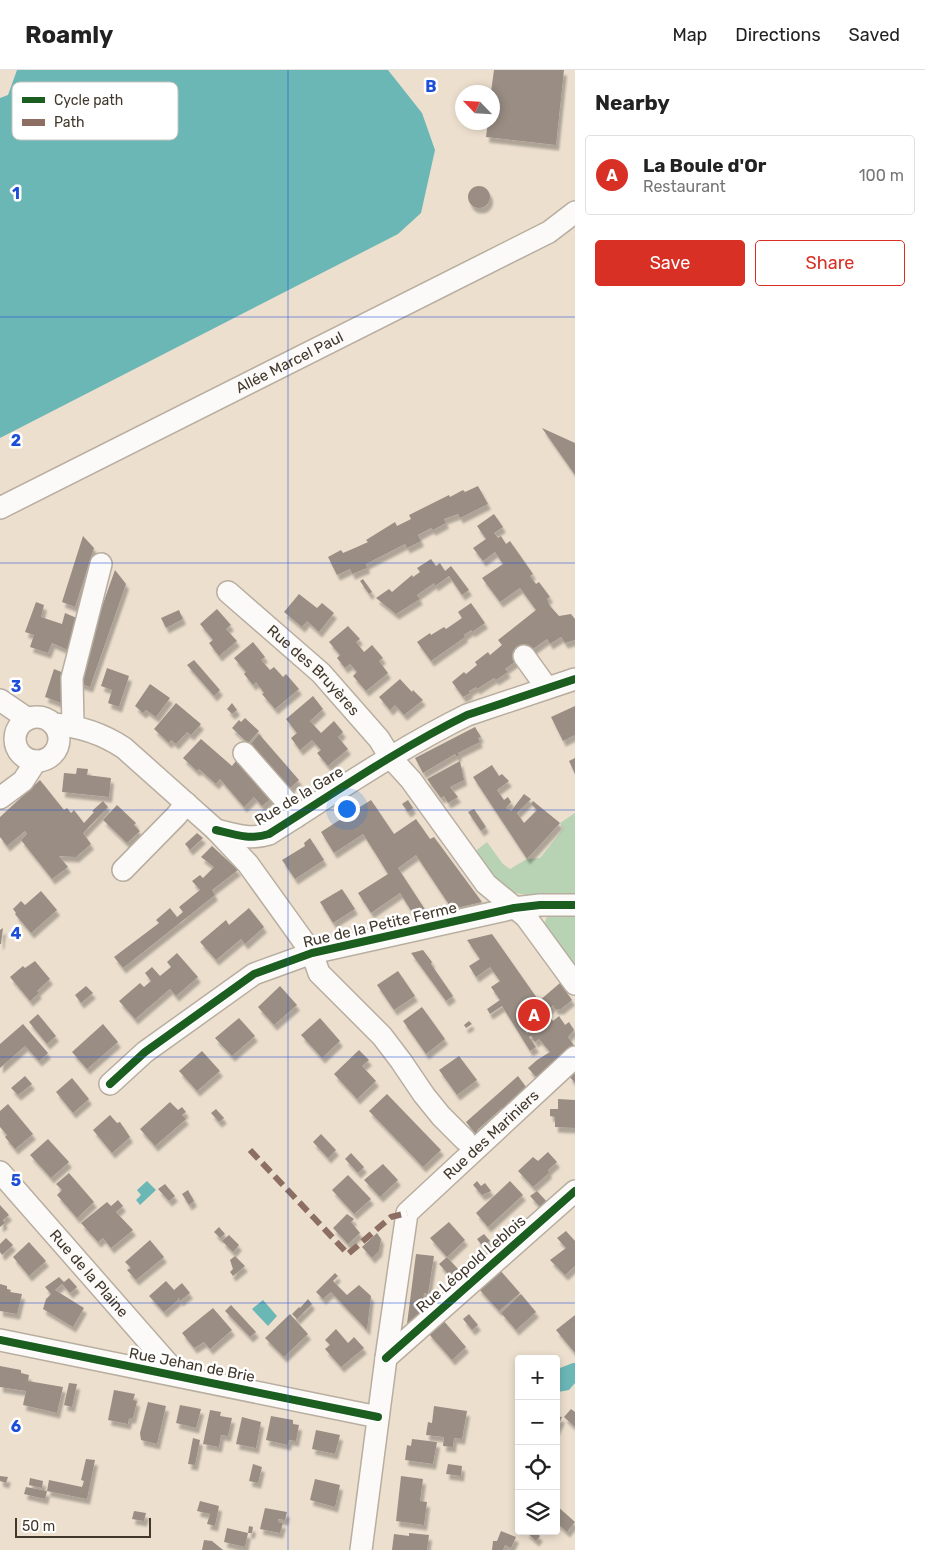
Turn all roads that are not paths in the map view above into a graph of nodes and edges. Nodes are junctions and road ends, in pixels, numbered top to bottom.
1 (575, 212) edge
2 (0, 508) edge
3 (101, 564) dead end
4 (228, 592) dead end
5 (524, 656) dead end
6 (575, 678) edge
7 (547, 688) junction
8 (0, 700) edge
9 (0, 714) edge
10 (62, 731) junction
11 (21, 734) junction
12 (244, 752) dead end
13 (390, 757) junction
14 (36, 760) junction
15 (0, 791) edge
16 (0, 798) edge
17 (186, 804) junction
18 (296, 817) junction
19 (216, 830) junction
20 (261, 836) junction
21 (123, 870) dead end
22 (253, 871) junction
23 (575, 905) edge
24 (514, 908) junction
25 (312, 953) junction
26 (575, 984) edge
27 (575, 1057) edge
28 (110, 1084) dead end
29 (465, 1140) dead end
30 (0, 1172) edge
31 (575, 1191) edge
32 (0, 1340) edge
33 (386, 1358) junction
34 (178, 1375) junction
35 (378, 1417) junction
36 (361, 1550) edge

1 - 2 street, Allée Marcel Paul
3 - 10 street
4 - 13 street, Rue des Bruyères
5 - 7 street
6 - 7 street, Rue de la Gare
7 - 13 street, Rue de la Gare
8 - 11 street
9 - 11 street
10 - 11 street
10 - 14 street
10 - 17 street, Rue de la Gare
11 - 14 street
11 - 15 street
12 - 18 street
13 - 18 street, Rue de la Gare
13 - 24 street
14 - 16 street
17 - 19 street, Rue de la Gare
17 - 21 street
18 - 20 street, Rue de la Gare
19 - 20 street, Rue de la Gare
19 - 22 street
20 - 22 street, Rue de la Gare
22 - 25 street
23 - 24 street, Rue de la Petite Ferme
24 - 25 street, Rue de la Petite Ferme
24 - 26 street
25 - 28 street, Rue de la Petite Ferme
25 - 29 street
27 - 33 street, Rue des Mariniers
30 - 34 street, Rue de la Plaine
31 - 33 street, Rue Léopold Leblois
32 - 34 street, Rue Jehan de Brie
33 - 35 street
34 - 35 street, Rue Jehan de Brie
35 - 36 street

